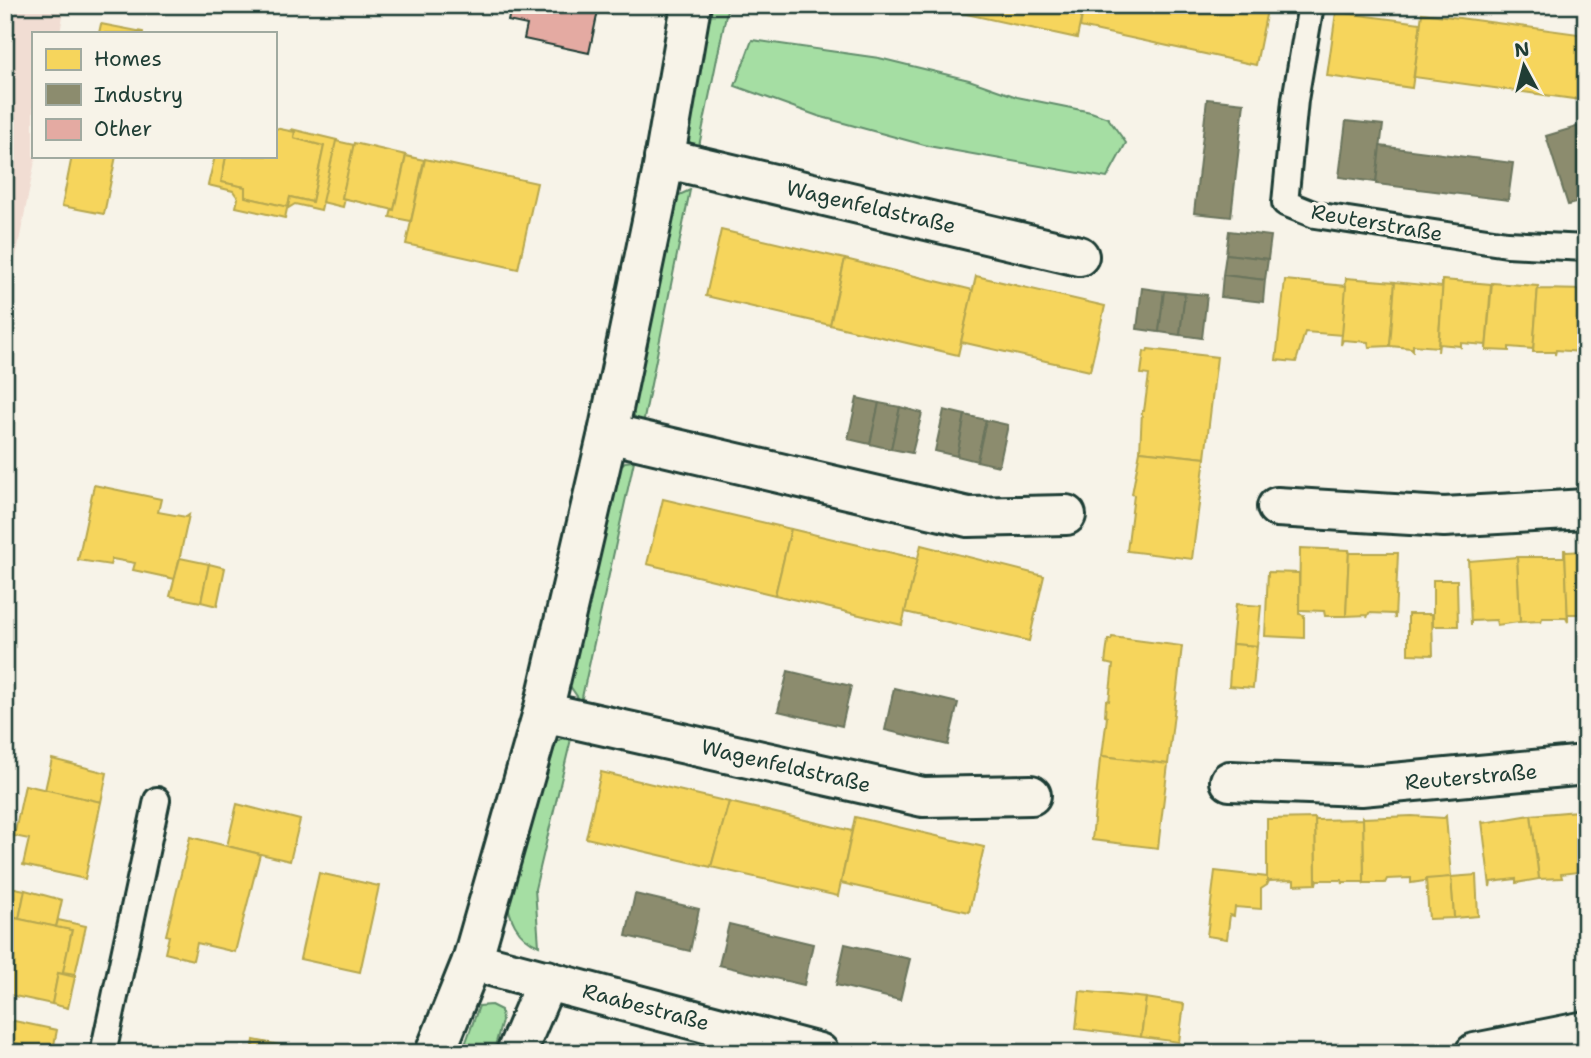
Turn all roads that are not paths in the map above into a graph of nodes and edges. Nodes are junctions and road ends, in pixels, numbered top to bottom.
1 (691, 5) edge
2 (1311, 5) edge
3 (664, 158) junction
4 (1586, 248) edge
5 (1079, 256) dead end
6 (608, 433) junction
7 (1278, 507) dead end
8 (1586, 509) edge
9 (1066, 515) dead end
10 (543, 712) junction
11 (1586, 765) edge
12 (1230, 781) dead end
13 (1031, 794) dead end
14 (157, 800) dead end
15 (472, 961) junction
16 (547, 980) junction
17 (1586, 1031) edge
18 (103, 1053) edge
19 (435, 1053) edge
20 (516, 1053) edge
21 (819, 1053) edge
22 (1475, 1053) edge

1 - 3 street
2 - 4 lane, Reuterstraße
3 - 5 street, Wagenfeldstraße
3 - 6 street
6 - 9 street
6 - 10 street
7 - 8 street
10 - 13 street, Wagenfeldstraße
10 - 15 street
11 - 12 street, Reuterstraße
14 - 18 lane
15 - 16 street, Raabestraße
15 - 19 street
16 - 20 street
16 - 21 street, Raabestraße
17 - 22 street

